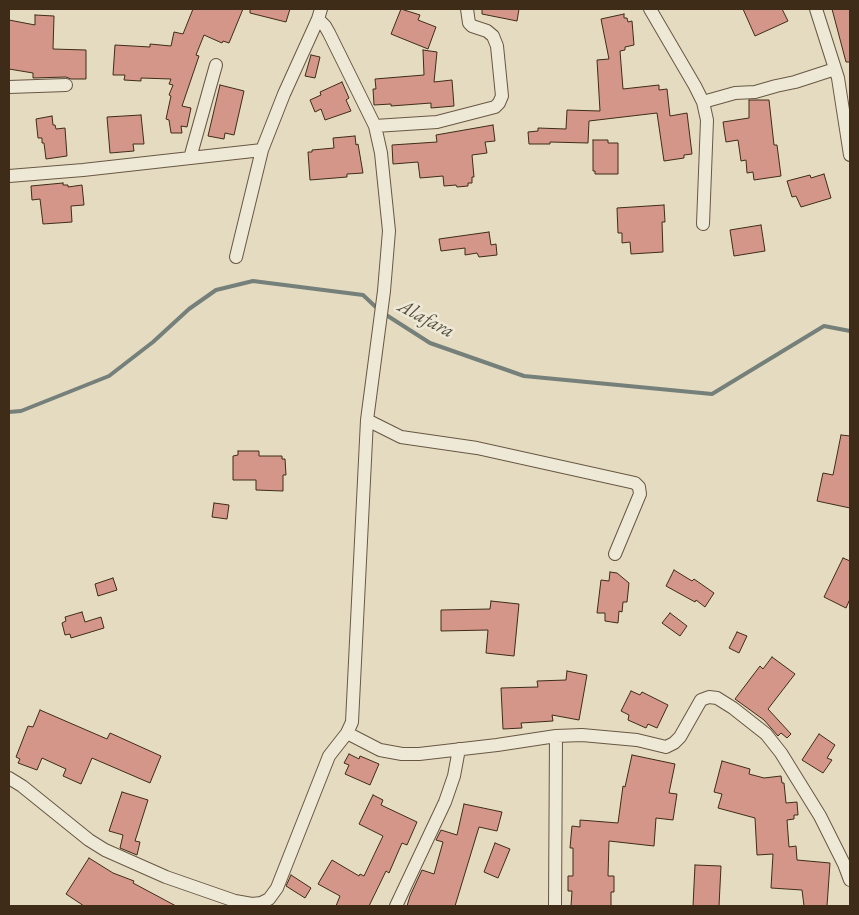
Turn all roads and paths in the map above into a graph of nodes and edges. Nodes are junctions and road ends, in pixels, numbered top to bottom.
1 (467, 9) edge
2 (650, 9) edge
3 (816, 9) edge
4 (320, 14) edge
5 (216, 65) dead end
6 (835, 68) junction
7 (66, 85) dead end
8 (9, 87) edge
9 (703, 102) junction
10 (375, 126) junction
11 (262, 150) junction
12 (850, 155) edge
13 (190, 158) junction
14 (9, 176) edge
15 (703, 224) dead end
16 (236, 257) dead end
17 (367, 420) junction
18 (615, 554) dead end
19 (347, 733) junction
20 (556, 736) junction
21 (459, 749) junction
22 (9, 778) edge
23 (850, 880) edge
24 (396, 906) edge
25 (555, 906) edge

1 - 10 street
2 - 9 street
3 - 6 street
4 - 10 street
4 - 11 street
5 - 13 street
6 - 9 street
6 - 12 street
7 - 8 street
9 - 15 street
10 - 17 street
11 - 13 street
11 - 16 street
13 - 14 street
17 - 18 street
17 - 19 street
19 - 21 street
19 - 22 street
20 - 21 street
20 - 23 street
20 - 25 street
21 - 24 street

